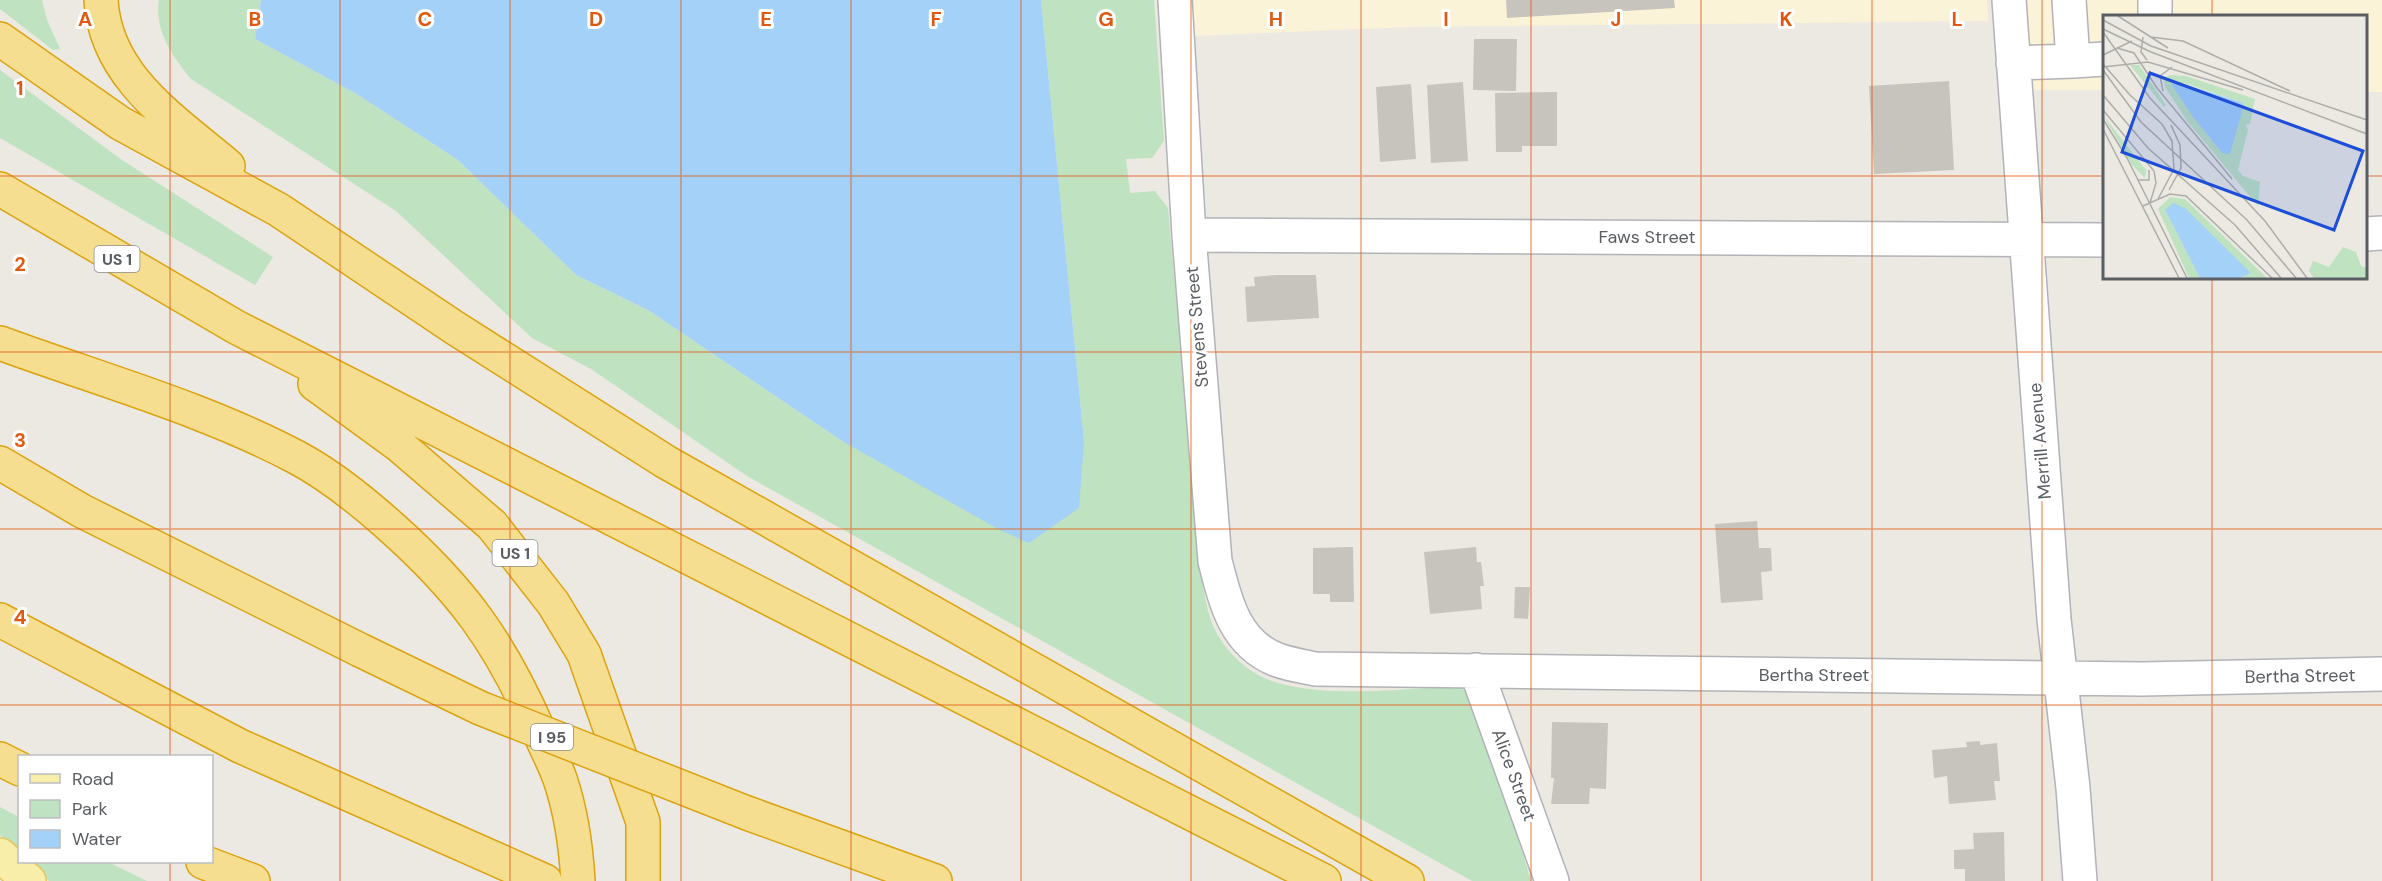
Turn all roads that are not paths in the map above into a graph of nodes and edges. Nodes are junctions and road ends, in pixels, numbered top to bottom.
1 (100, 0) edge
2 (1174, 0) edge
3 (2009, 0) edge
4 (2069, 0) edge
5 (0, 39) edge
6 (2089, 60) edge
7 (2013, 63) junction
8 (0, 189) edge
9 (279, 210) junction
10 (2382, 233) edge
11 (2367, 234) edge
12 (1189, 235) junction
13 (2026, 238) junction
14 (2103, 240) edge
15 (236, 327) junction
16 (0, 343) edge
17 (0, 463) edge
18 (0, 620) edge
19 (1251, 646) joint
20 (1476, 670) junction
21 (2382, 674) edge
22 (2061, 676) junction
23 (0, 759) edge
24 (18, 768) edge
25 (0, 855) edge
26 (217, 870) edge
27 (29, 881) edge
28 (253, 881) edge
29 (545, 881) edge
30 (578, 881) edge
31 (643, 881) edge
32 (935, 881) edge
33 (1324, 881) edge
34 (1407, 881) edge
35 (1552, 881) edge
36 (2080, 881) edge

1 - 9 highway
2 - 12 street, Stevens Street
3 - 7 street, Merrill Avenue
4 - 6 street
5 - 9 highway
6 - 7 street
7 - 13 street, Merrill Avenue
8 - 15 highway, US 1
9 - 34 highway
10 - 11 street
12 - 13 street, Faws Street
12 - 19 street, Stevens Street
13 - 14 street, Faws Street
13 - 22 street, Merrill Avenue
15 - 31 highway, US 1
15 - 33 highway
16 - 30 highway
17 - 32 highway, I 95, bridge
18 - 29 highway
19 - 20 street, Bertha Street
20 - 22 street, Bertha Street
20 - 35 street, Alice Street
21 - 22 street, Bertha Street
22 - 36 street, Merrill Avenue
23 - 24 highway
25 - 27 main road
26 - 28 highway

